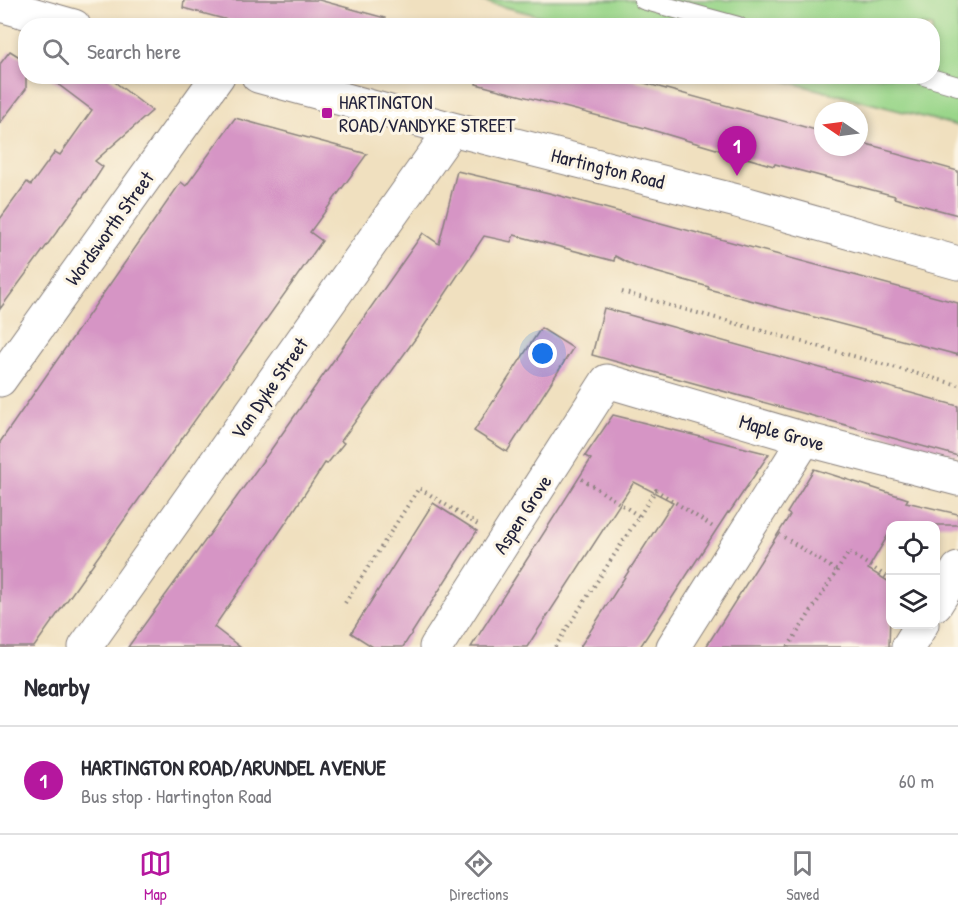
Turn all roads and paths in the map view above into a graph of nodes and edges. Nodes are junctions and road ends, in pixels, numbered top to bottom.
1 (652, 1) edge
2 (0, 5) edge
3 (46, 18) edge
4 (710, 18) edge
5 (940, 81) edge
6 (212, 84) edge
7 (287, 84) edge
8 (958, 86) edge
9 (452, 129) junction
10 (958, 263) edge
11 (622, 292) dead end
12 (0, 380) edge
13 (607, 381) joint
14 (958, 385) edge
15 (805, 439) junction
16 (555, 462) junction
17 (958, 479) edge
18 (639, 516) junction
19 (746, 531) junction
20 (504, 541) junction
21 (958, 569) edge
22 (837, 571) junction
23 (886, 576) edge
24 (940, 598) edge
25 (345, 603) dead end
26 (919, 629) edge
27 (85, 647) edge
28 (436, 647) edge
29 (555, 647) edge
30 (673, 647) edge
31 (788, 647) edge
32 (908, 647) edge

1 - 4 lane
2 - 3 street
5 - 8 lane
6 - 12 street, Wordsworth Street
7 - 9 street, Hartington Road
9 - 10 street, Hartington Road
9 - 27 street, Van Dyke Street
11 - 14 path
13 - 15 street, Maple Grove
13 - 16 street, Aspen Grove
15 - 17 street, Maple Grove
15 - 19 street
16 - 18 path
16 - 20 street, Aspen Grove
18 - 19 path
18 - 29 path
19 - 22 path
19 - 30 street
20 - 25 path
20 - 28 street, Aspen Grove
21 - 24 street
22 - 23 path
22 - 31 path
26 - 32 street

